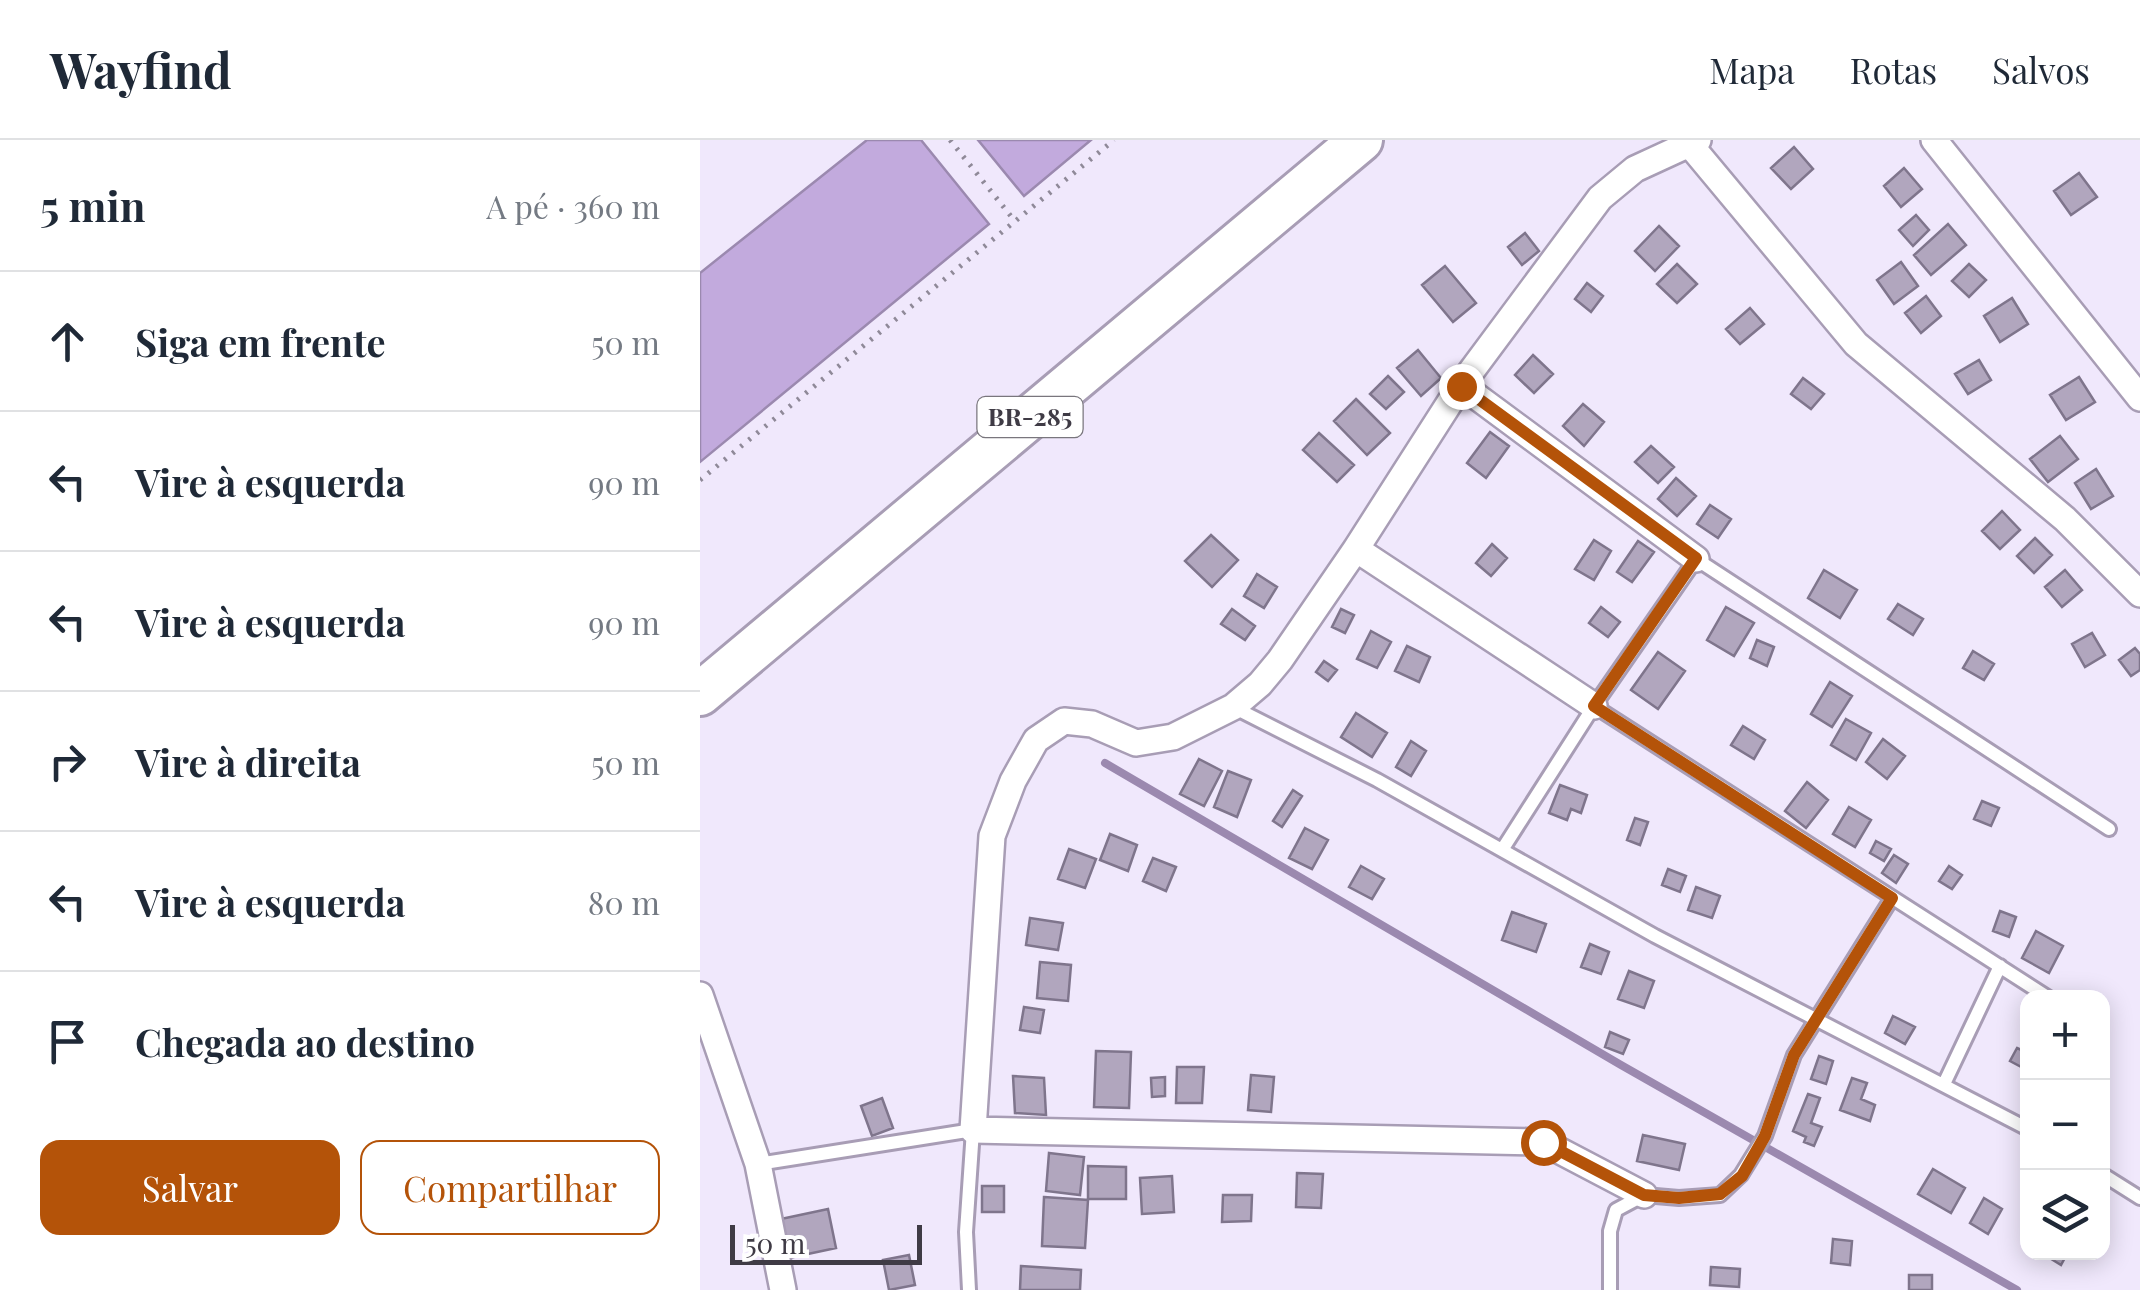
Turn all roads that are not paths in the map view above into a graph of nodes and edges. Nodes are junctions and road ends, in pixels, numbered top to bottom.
1 (1361, 140) edge
2 (1934, 140) edge
3 (1695, 143) edge
4 (1461, 386) junction
5 (2140, 398) edge
6 (1356, 549) junction
7 (1696, 558) junction
8 (2140, 594) edge
9 (700, 694) edge
10 (1594, 706) junction
11 (1234, 707) junction
12 (2109, 829) dead end
13 (1502, 850) junction
14 (1892, 898) junction
15 (2000, 966) junction
16 (2037, 990) edge
17 (700, 995) edge
18 (1815, 1018) junction
19 (1944, 1084) junction
20 (2020, 1125) edge
21 (973, 1130) junction
22 (758, 1164) junction
23 (2110, 1179) edge
24 (1644, 1195) junction
25 (2140, 1198) edge
26 (783, 1290) edge
27 (969, 1290) edge
28 (1610, 1290) edge

1 - 9 highway, BR-285
2 - 5 street
3 - 4 street
3 - 8 street
4 - 6 street
4 - 7 street
6 - 10 street
6 - 11 street
7 - 10 lane
7 - 12 lane
10 - 13 lane
10 - 14 lane
11 - 13 lane
11 - 21 street
13 - 18 lane
14 - 15 lane
14 - 18 lane
15 - 16 lane
15 - 19 lane
17 - 22 street
18 - 19 lane
18 - 24 lane
19 - 20 lane
21 - 22 lane
21 - 24 street
21 - 27 lane
22 - 26 street
23 - 25 lane
24 - 28 lane

